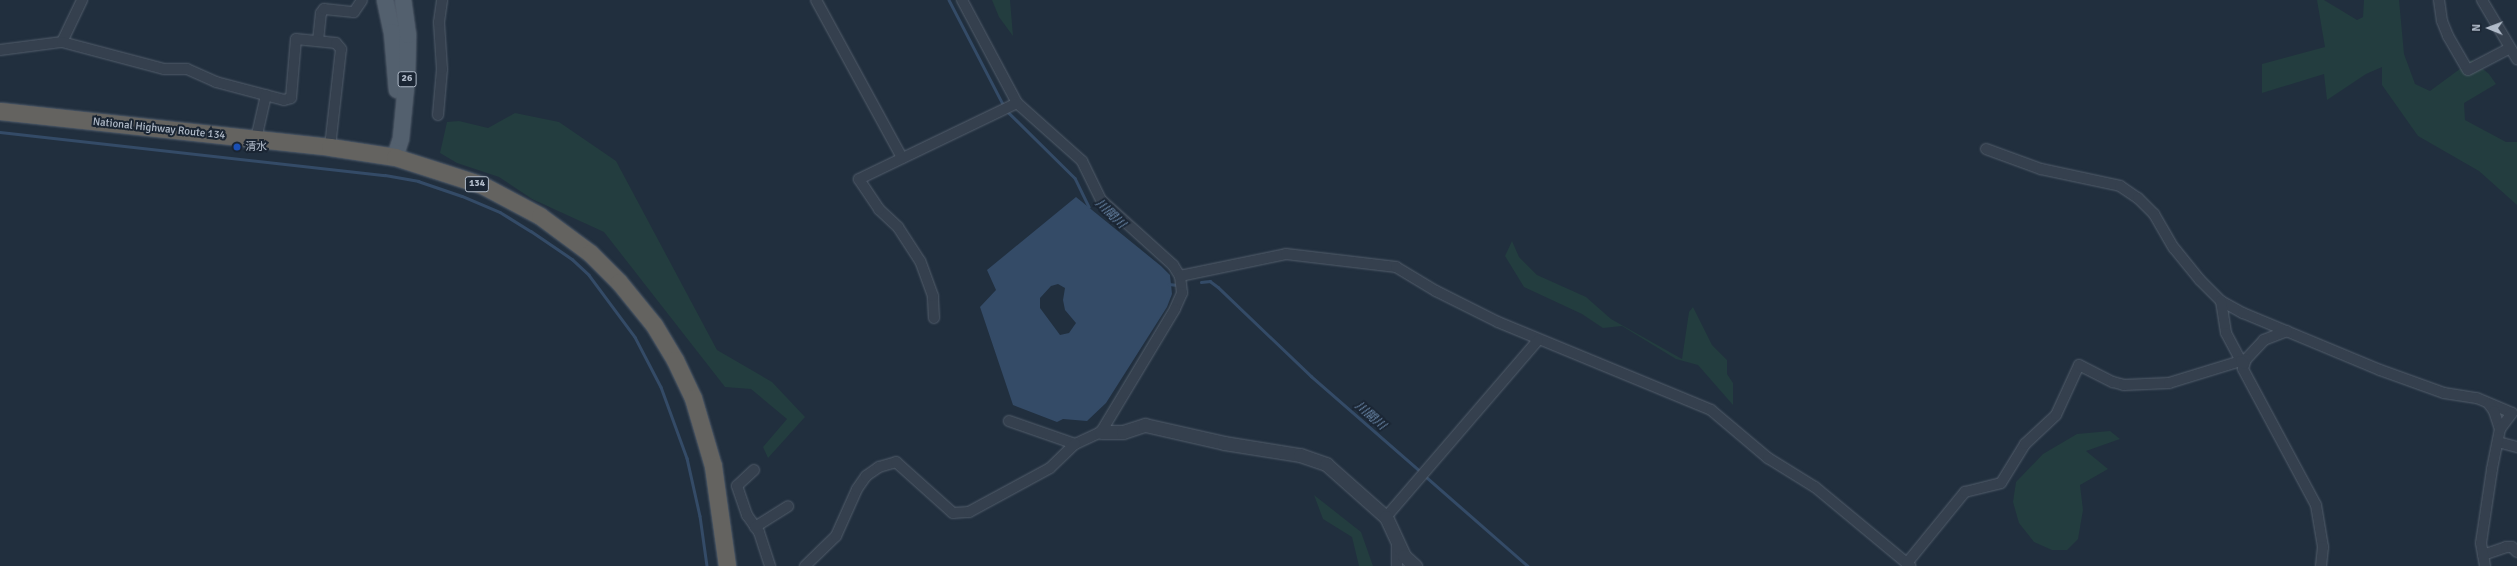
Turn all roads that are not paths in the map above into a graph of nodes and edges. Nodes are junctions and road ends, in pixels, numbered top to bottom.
1 (82, 0) edge
2 (362, 0) edge
3 (385, 0) edge
4 (403, 0) edge
5 (442, 0) edge
6 (816, 0) edge
7 (962, 0) edge
8 (2439, 0) edge
9 (2482, 0) edge
10 (318, 41) junction
11 (62, 42) junction
12 (2510, 48) junction
13 (0, 50) edge
14 (2517, 59) edge
15 (266, 95) junction
16 (1017, 103) junction
17 (0, 111) edge
18 (438, 115) dead end
19 (256, 139) junction
20 (330, 147) junction
21 (1986, 149) dead end
22 (396, 157) junction
23 (902, 158) junction
24 (1180, 276) junction
25 (2221, 301) junction
26 (934, 318) dead end
27 (2287, 331) junction
28 (1538, 340) junction
29 (2242, 363) junction
30 (2489, 403) junction
31 (2514, 416) edge
32 (1009, 421) dead end
33 (2500, 429) junction
34 (1101, 432) junction
35 (2498, 442) junction
36 (1075, 444) junction
37 (2517, 447) edge
38 (754, 470) dead end
39 (788, 506) dead end
40 (1386, 517) junction
41 (755, 527) junction
42 (1398, 545) junction
43 (2517, 552) edge
44 (2483, 555) junction
45 (1908, 564) edge
46 (727, 566) edge
47 (770, 566) edge
48 (805, 566) edge
49 (1397, 566) edge
50 (1415, 566) edge
51 (2321, 566) edge
52 (2485, 566) edge

1 - 11 street
2 - 10 street
3 - 22 main road, 26
4 - 22 main road, 26
5 - 18 street
6 - 23 street
7 - 16 street
8 - 12 street
9 - 12 street
10 - 15 street
10 - 20 street
11 - 13 street
11 - 15 street
12 - 14 street
15 - 19 street
16 - 23 street
16 - 24 street
17 - 19 highway, National Highway Route 134 / 134
19 - 20 highway, National Highway Route 134 / 134
20 - 22 highway, National Highway Route 134 / 134
21 - 25 street
22 - 46 highway, National Highway Route 134 / 134
23 - 26 street
24 - 28 street
24 - 34 street
25 - 27 street
25 - 29 street
27 - 29 street
27 - 30 street
28 - 40 street
28 - 45 street
29 - 45 street
29 - 51 street
30 - 31 street
30 - 33 street
31 - 33 street
32 - 36 street
33 - 35 street
34 - 36 street
34 - 40 street
35 - 37 street
35 - 44 street
36 - 48 street
38 - 41 street
39 - 41 street
40 - 42 street
41 - 47 street
42 - 49 street
42 - 50 street
43 - 44 street
44 - 52 street

